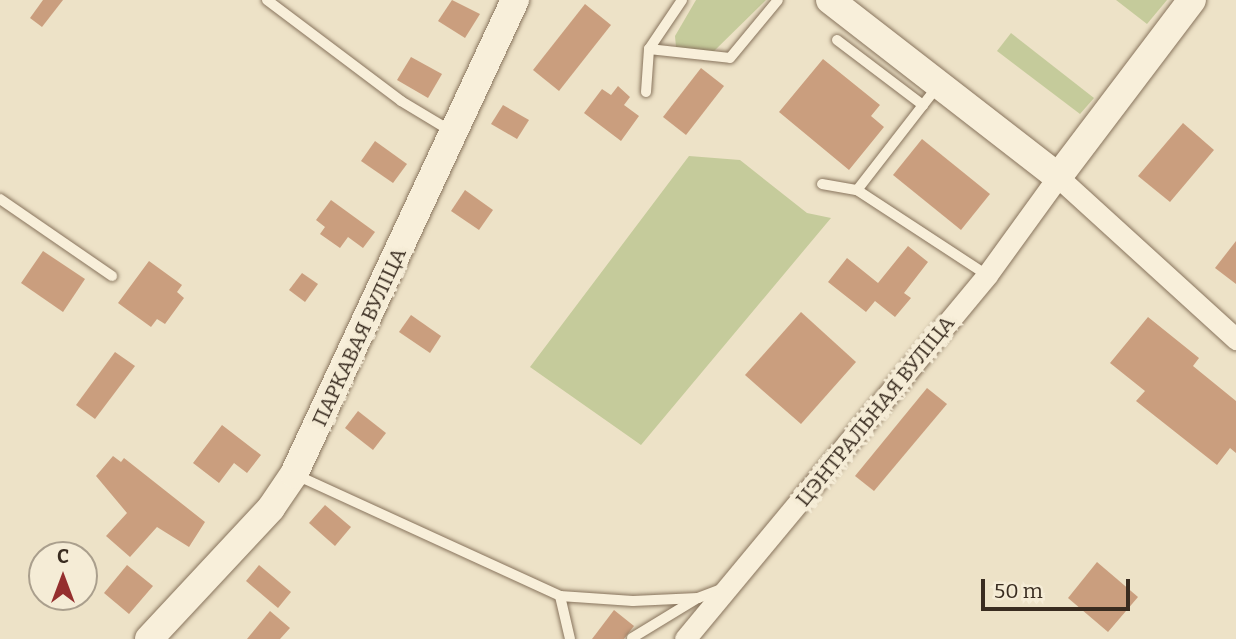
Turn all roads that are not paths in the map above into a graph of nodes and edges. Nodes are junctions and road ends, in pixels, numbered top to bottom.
1 (267, 0) edge
2 (515, 0) edge
3 (682, 0) edge
4 (778, 0) edge
5 (830, 0) edge
6 (1192, 0) edge
7 (837, 40) dead end
8 (649, 49) junction
9 (646, 92) dead end
10 (930, 96) junction
11 (454, 133) junction
12 (1058, 177) junction
13 (822, 184) dead end
14 (857, 190) junction
15 (0, 199) edge
16 (986, 275) junction
17 (112, 276) dead end
18 (1236, 339) edge
19 (294, 474) junction
20 (728, 587) junction
21 (560, 596) junction
22 (698, 598) junction
23 (632, 638) edge
24 (149, 639) edge
25 (570, 639) edge
26 (685, 639) edge

1 - 11 lane
2 - 11 street, ПАРКАВАЯ ВУЛІЦА
3 - 8 lane
4 - 8 lane
5 - 10 street
6 - 12 street, ЦЭНТРАЛЬНАЯ ВУЛІЦА
7 - 10 lane
8 - 9 lane
10 - 12 street
10 - 14 lane
11 - 19 street, ПАРКАВАЯ ВУЛІЦА
12 - 16 street, ЦЭНТРАЛЬНАЯ ВУЛІЦА
12 - 18 street
13 - 14 lane
14 - 16 lane
15 - 17 lane
16 - 20 street, ЦЭНТРАЛЬНАЯ ВУЛІЦА
19 - 21 lane
19 - 24 street, ПАРКАВАЯ ВУЛІЦА
20 - 22 lane
20 - 26 street, ЦЭНТРАЛЬНАЯ ВУЛІЦА
21 - 22 lane
21 - 25 lane
22 - 23 lane

